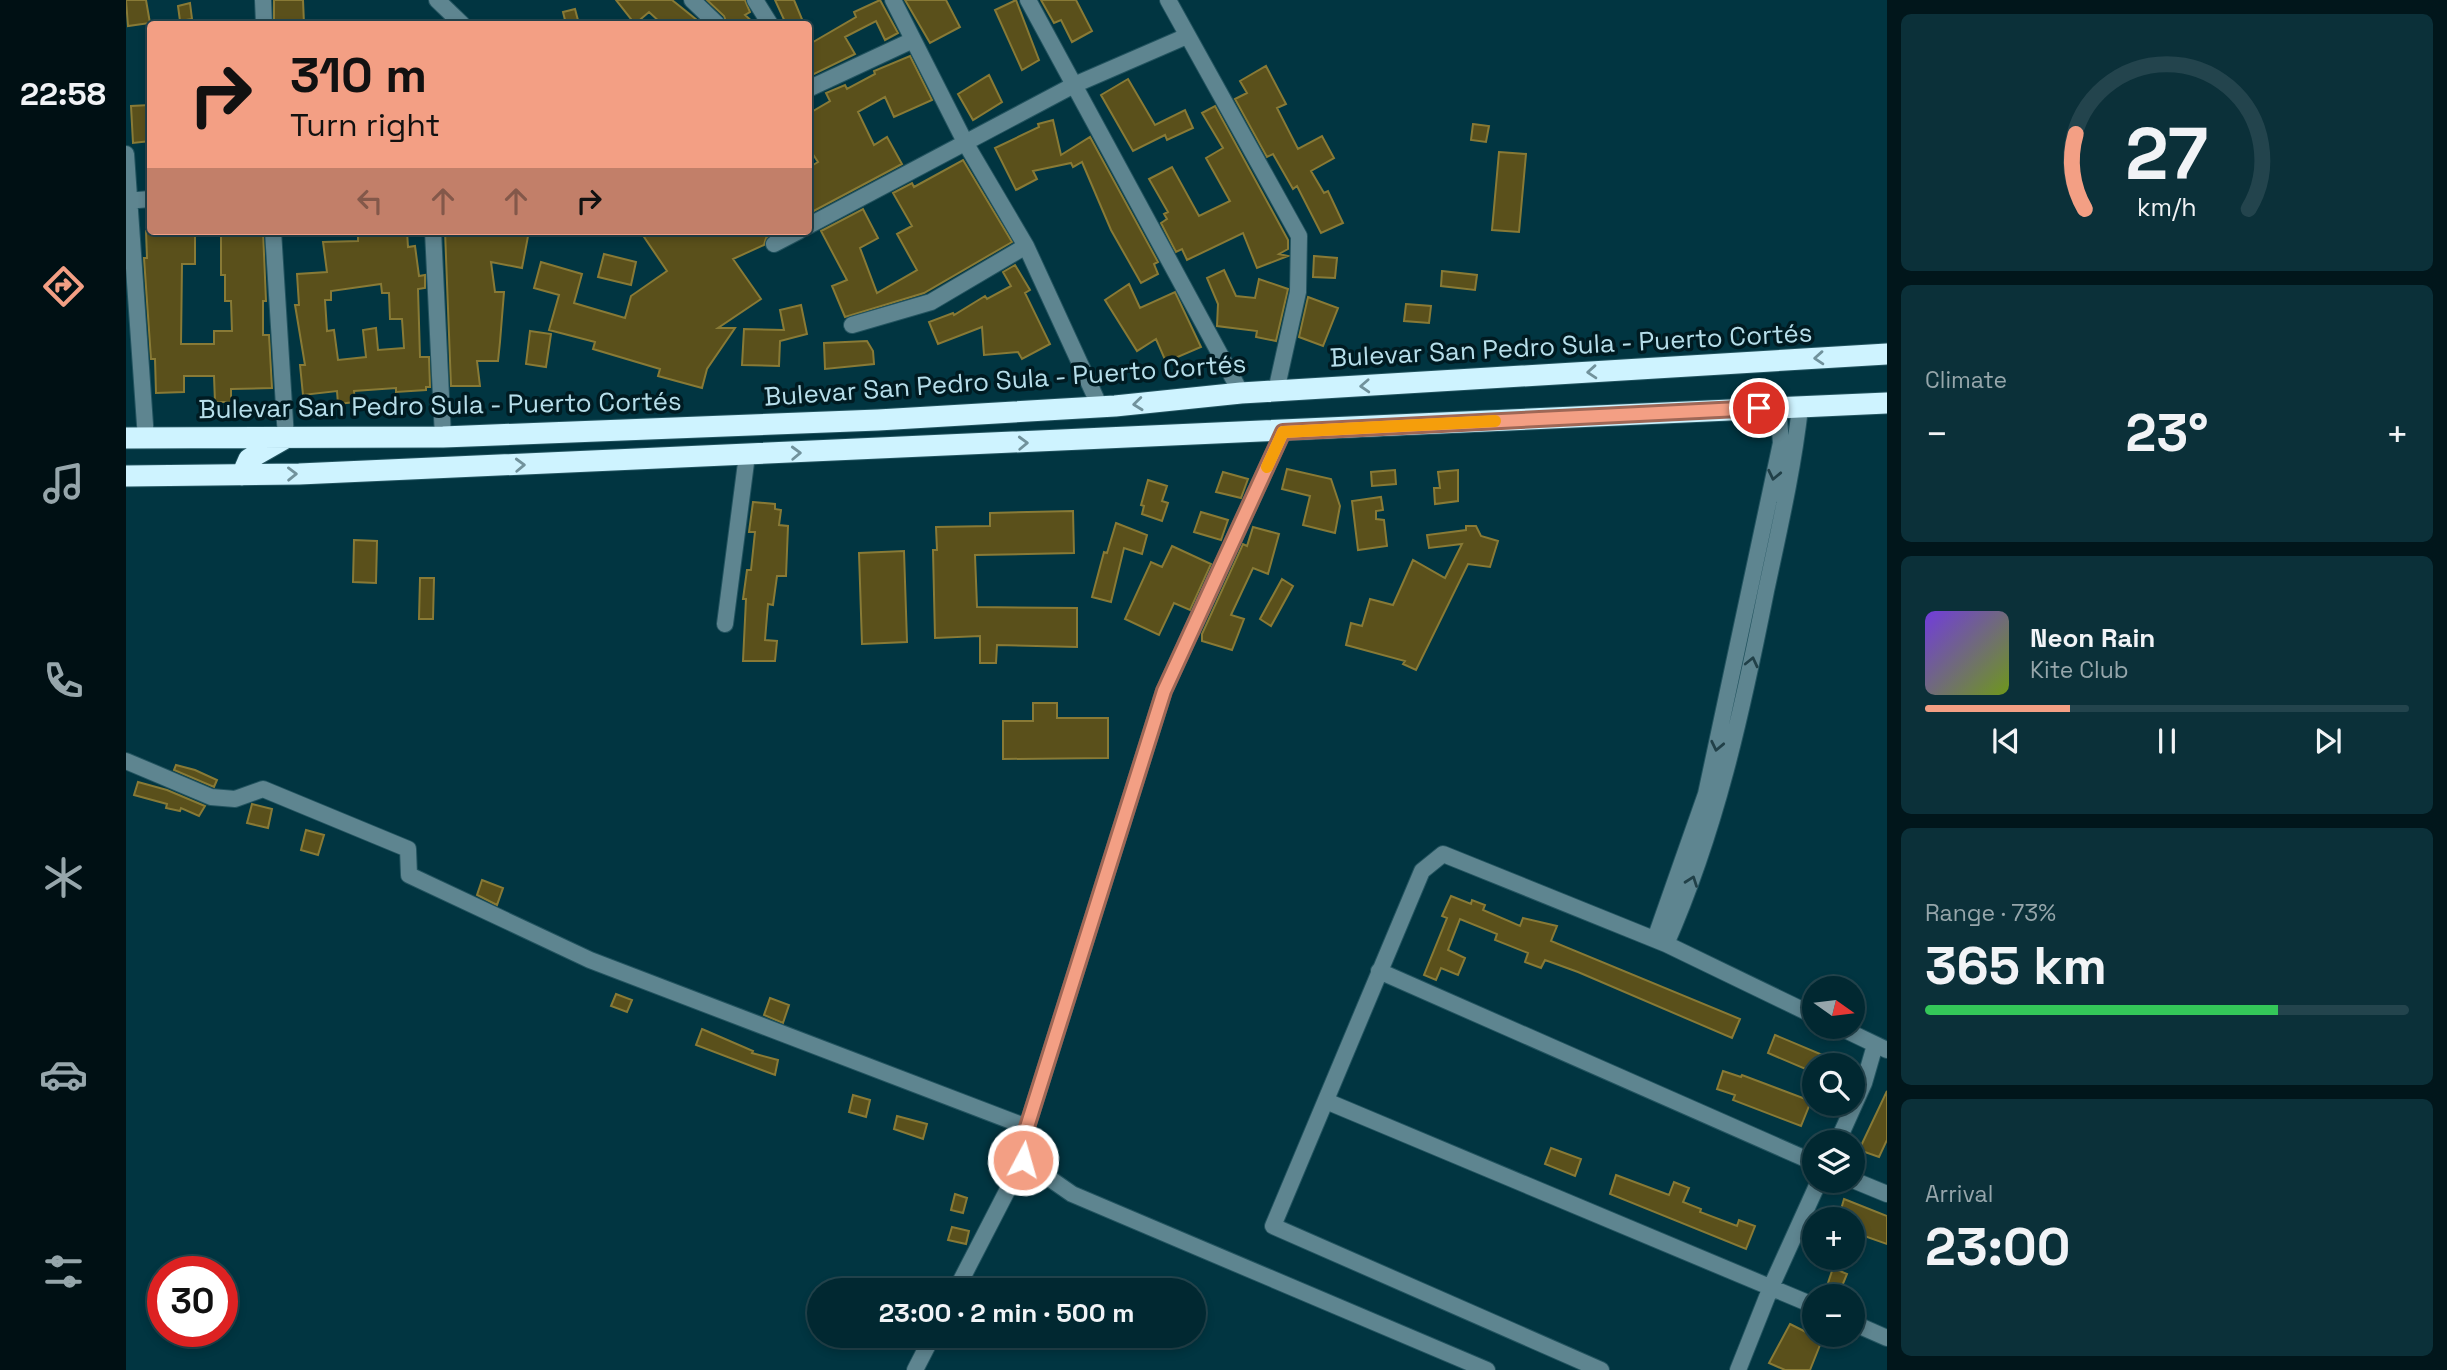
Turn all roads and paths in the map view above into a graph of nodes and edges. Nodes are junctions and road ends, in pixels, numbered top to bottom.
1 (263, 0) edge
2 (437, 0) edge
3 (692, 0) edge
4 (755, 0) edge
5 (893, 0) edge
6 (1028, 0) edge
7 (1168, 0) edge
8 (264, 21) edge
9 (459, 21) edge
10 (714, 21) edge
11 (768, 21) edge
12 (1187, 36) junction
13 (914, 40) junction
14 (1074, 85) junction
15 (812, 87) edge
16 (965, 144) junction
17 (126, 154) edge
18 (147, 199) edge
19 (127, 201) edge
20 (812, 224) edge
21 (273, 235) edge
22 (433, 235) edge
23 (791, 235) edge
24 (774, 244) dead end
25 (1026, 246) junction
26 (852, 325) dead end
27 (1887, 354) edge
28 (1276, 391) junction
29 (1241, 393) junction
30 (1887, 403) edge
31 (1100, 407) junction
32 (1778, 408) junction
33 (1800, 408) junction
34 (1283, 432) junction
35 (443, 437) junction
36 (286, 438) junction
37 (136, 439) edge
38 (204, 439) junction
39 (747, 455) junction
40 (242, 475) junction
41 (126, 476) edge
42 (170, 476) junction
43 (725, 624) dead end
44 (126, 761) edge
45 (1660, 942) junction
46 (1379, 971) junction
47 (1802, 1010) edge
48 (1881, 1047) edge
49 (1326, 1101) junction
50 (1027, 1127) junction
51 (1843, 1130) edge
52 (1802, 1157) edge
53 (1023, 1160) junction
54 (1865, 1185) edge
55 (1814, 1193) edge
56 (1887, 1194) edge
57 (963, 1278) edge
58 (1771, 1287) junction
59 (1802, 1300) edge
60 (1865, 1328) edge
61 (1887, 1338) edge
62 (926, 1348) edge
63 (915, 1370) edge
64 (1487, 1370) edge
65 (1601, 1370) edge
66 (1738, 1370) edge

1 - 8 street
2 - 9 street
3 - 10 street
4 - 11 street
5 - 13 street
6 - 14 street
7 - 12 street
12 - 14 street
12 - 28 street
13 - 15 street
13 - 16 street
14 - 16 street
14 - 29 street
16 - 20 street
16 - 25 street
17 - 19 street
18 - 19 street
19 - 37 street
21 - 36 street
22 - 35 street
23 - 24 street
25 - 26 street
25 - 31 street
27 -> 28 highway, Bulevar San Pedro Sula - Puerto Cortés
28 - 29 highway, Bulevar San Pedro Sula - Puerto Cortés
29 -> 31 highway, Bulevar San Pedro Sula - Puerto Cortés
30 - 33 highway
31 - 35 highway, Bulevar San Pedro Sula - Puerto Cortés
32 - 33 highway
32 - 34 highway
32 -> 45 street
45 -> 33 street
39 -> 34 highway
34 - 50 street
35 - 36 highway, Bulevar San Pedro Sula - Puerto Cortés
36 - 38 highway, Bulevar San Pedro Sula - Puerto Cortés
36 - 40 highway
37 - 38 highway, Bulevar San Pedro Sula - Puerto Cortés
38 - 42 highway
40 -> 39 highway
39 - 43 street
40 - 42 highway
41 - 42 highway
44 - 50 street
45 - 46 street
45 - 47 street
46 - 49 street
46 - 52 street
48 - 51 street
49 - 58 street
49 - 65 street
50 - 53 street
53 - 57 street
53 - 64 street
54 - 56 street
55 - 58 street
58 - 59 street
58 - 66 street
60 - 61 street
62 - 63 street

